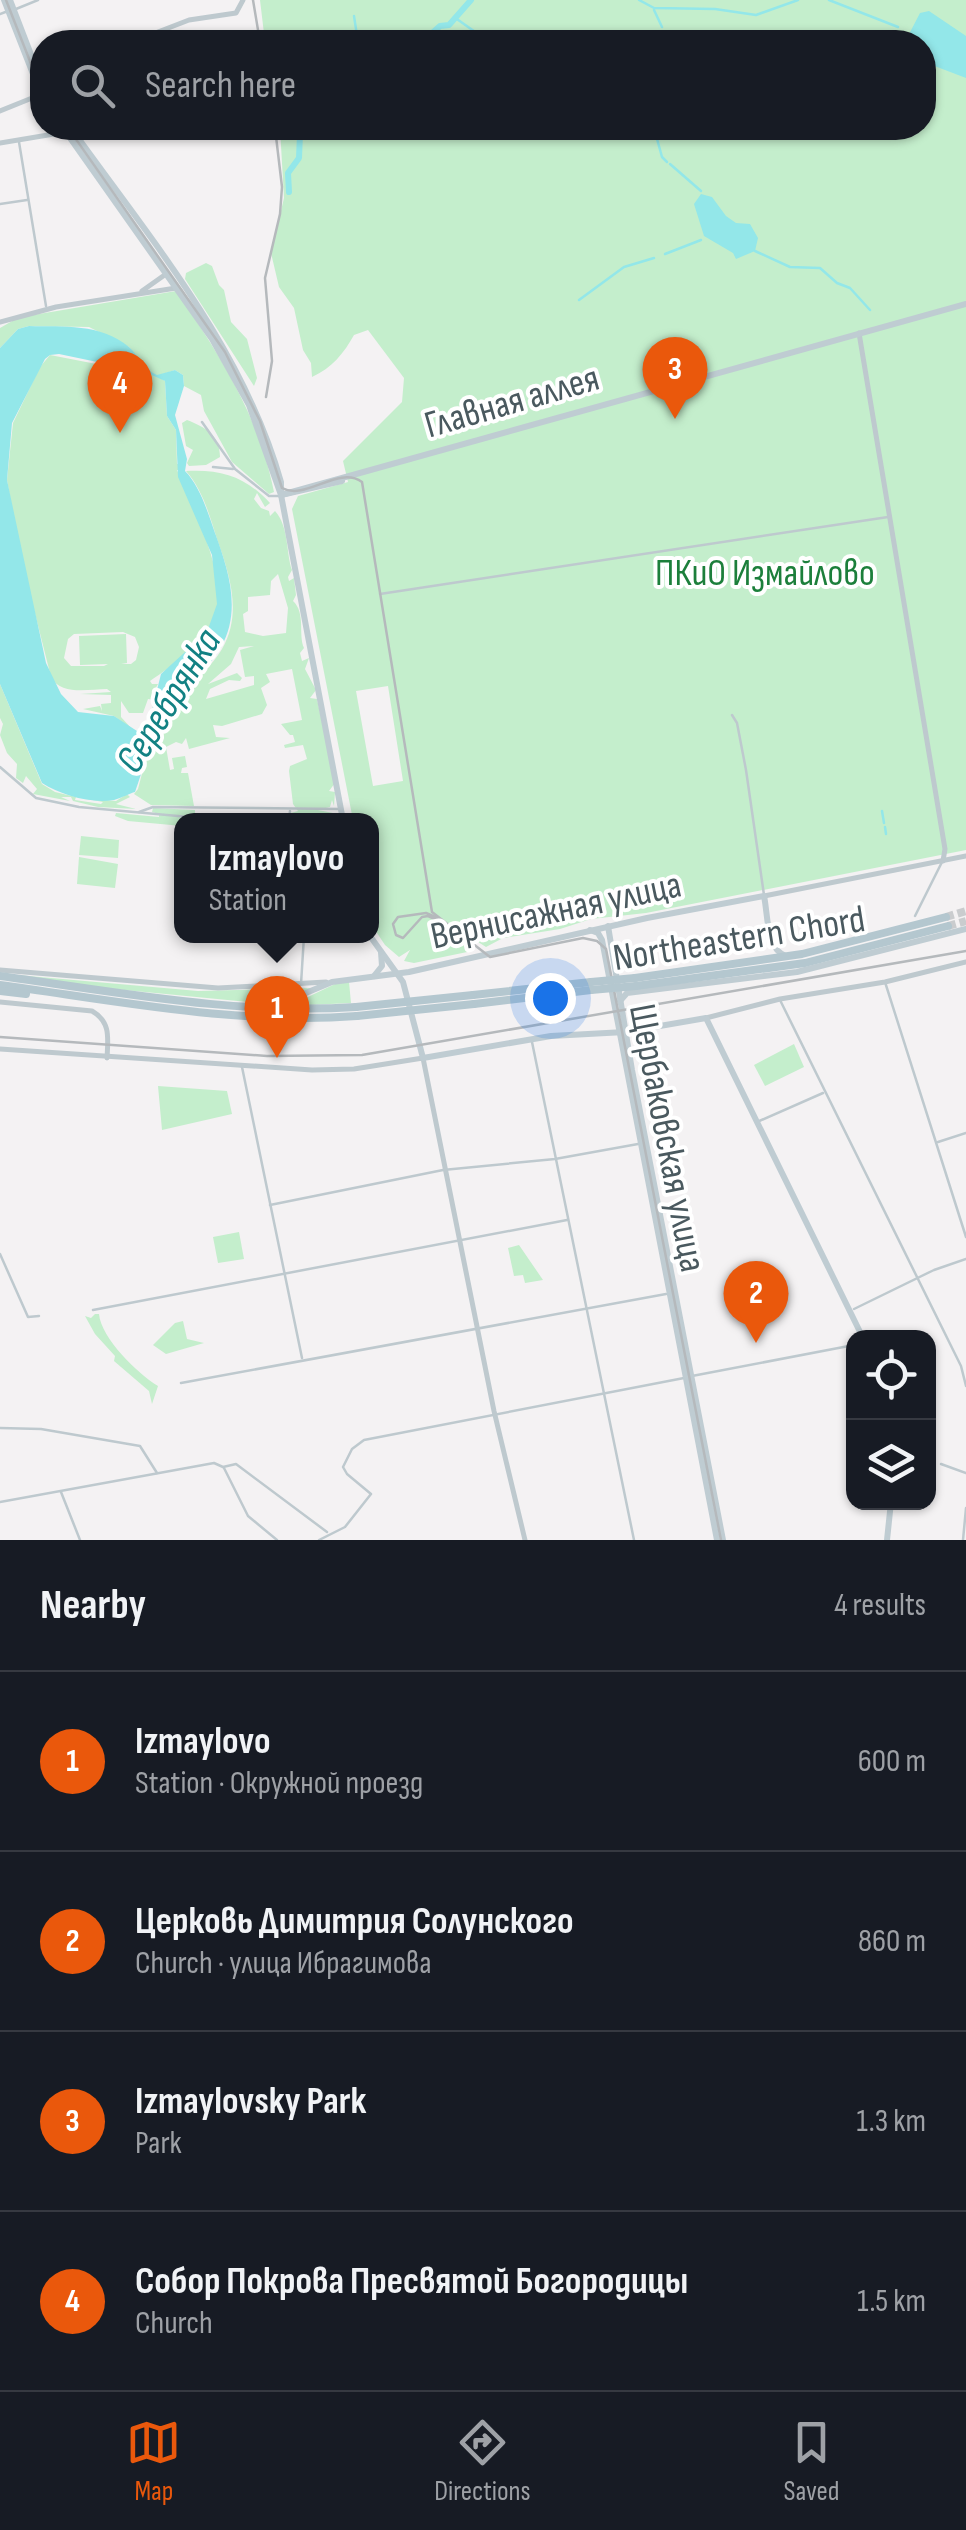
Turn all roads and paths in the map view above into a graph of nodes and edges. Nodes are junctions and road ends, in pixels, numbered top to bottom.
1 (7, 0) edge
2 (38, 0) edge
3 (240, 0) edge
4 (7, 12) edge
5 (163, 30) edge
6 (30, 59) edge
7 (30, 100) edge
8 (0, 111) edge
9 (30, 138) edge
10 (19, 140) junction
11 (76, 140) edge
12 (0, 143) edge
13 (29, 200) junction
14 (0, 204) edge
15 (169, 272) junction
16 (176, 288) junction
17 (135, 294) junction
18 (966, 304) edge
19 (46, 310) junction
20 (0, 324) edge
21 (859, 333) junction
22 (202, 422) dead end
23 (214, 467) dead end
24 (234, 469) junction
25 (362, 473) junction
26 (282, 482) junction
27 (291, 490) junction
28 (281, 496) junction
29 (890, 516) junction
30 (380, 594) dead end
31 (732, 716) dead end
32 (0, 767) edge
33 (150, 807) junction
34 (291, 809) junction
35 (342, 809) junction
36 (137, 813) junction
37 (290, 813) edge
38 (343, 813) edge
39 (152, 814) junction
40 (174, 816) edge
41 (966, 856) edge
42 (943, 861) junction
43 (764, 896) junction
44 (915, 916) dead end
45 (608, 926) junction
46 (966, 929) edge
47 (590, 930) junction
48 (303, 943) edge
49 (376, 943) edge
50 (381, 950) junction
51 (792, 956) junction
52 (966, 962) edge
53 (0, 973) edge
54 (399, 973) junction
55 (373, 976) junction
56 (332, 982) junction
57 (635, 982) junction
58 (885, 982) junction
59 (300, 986) junction
60 (0, 988) edge
61 (780, 998) junction
62 (0, 1002) edge
63 (620, 1002) junction
64 (263, 1007) junction
65 (356, 1011) junction
66 (706, 1018) junction
67 (621, 1032) junction
68 (532, 1039) junction
69 (0, 1049) edge
70 (107, 1058) junction
71 (423, 1058) junction
72 (242, 1065) junction
73 (825, 1092) junction
74 (756, 1122) junction
75 (966, 1133) edge
76 (643, 1143) junction
77 (936, 1143) junction
78 (555, 1159) junction
79 (446, 1169) junction
80 (270, 1204) junction
81 (567, 1220) junction
82 (966, 1237) edge
83 (460, 1240) junction
84 (0, 1254) edge
85 (966, 1259) edge
86 (285, 1275) junction
87 (915, 1280) junction
88 (672, 1292) junction
89 (585, 1309) junction
90 (94, 1310) dead end
91 (850, 1311) junction
92 (39, 1316) dead end
93 (477, 1330) junction
94 (859, 1330) edge
95 (846, 1347) edge
96 (302, 1360) junction
97 (688, 1378) junction
98 (180, 1383) dead end
99 (966, 1386) edge
100 (603, 1394) junction
101 (495, 1415) junction
102 (0, 1428) edge
103 (940, 1464) dead end
104 (223, 1467) junction
105 (966, 1473) edge
106 (157, 1474) junction
107 (60, 1491) junction
108 (0, 1502) edge
109 (966, 1508) edge
110 (891, 1510) edge
111 (328, 1533) junction
112 (80, 1540) edge
113 (278, 1540) edge
114 (320, 1540) edge
115 (525, 1540) edge
116 (634, 1540) edge
117 (720, 1540) edge
118 (887, 1540) edge
119 (964, 1540) edge

1 - 4 main road
2 - 4 street
3 - 5 street
4 - 6 main road
7 - 8 street
9 - 10 street
10 - 12 street
10 - 13 street
11 - 15 main road
13 - 14 street
13 - 19 street
15 - 16 main road
15 - 17 street
15 - 26 main road
16 - 17 street
16 - 28 main road
17 - 19 street
18 - 21 main road, Главная аллея
19 - 20 street
21 - 25 main road, Главная аллея
21 - 29 street
22 - 24 street
23 - 24 street
24 - 28 street
25 - 27 main road, Главная аллея
25 - 28 main road, Главная аллея
26 - 27 main road
26 - 28 main road
27 - 28 main road, Главная аллея
28 - 35 main road
29 - 30 street
29 - 42 street
31 - 43 street
32 - 36 street
33 - 34 street
33 - 36 street
33 - 39 street
34 - 35 street
34 - 37 street
35 - 38 main road
36 - 39 street
39 - 40 street
41 - 42 street
42 - 43 street
42 - 44 street
43 - 45 main road, Вернисажная улица
43 - 51 main road
45 - 47 main road, Вернисажная улица
45 - 63 main road, Щербаковская улица
46 - 63 main road
47 - 54 main road, Вернисажная улица
47 - 67 main road, Щербаковская улица
48 - 59 street
49 - 50 main road
50 - 54 main road
50 - 55 main road
51 - 57 main road, Northeastern Chord
51 - 57 main road, Northeastern Chord
52 - 58 street
53 - 59 street, Вернисажная улица
53 - 64 main road, Northeastern Chord
54 - 55 main road, Вернисажная улица
54 - 71 main road
55 - 56 main road, Вернисажная улица
56 - 59 street, Вернисажная улица
56 - 64 main road
57 - 65 main road, Northeastern Chord, bridge
58 - 61 street
58 - 77 street
60 - 65 main road, Northeastern Chord
61 - 66 street
61 - 73 street
62 - 70 street
63 - 67 main road, Щербаковская улица
64 - 65 main road, Northeastern Chord
66 - 67 main road
66 - 74 main road
67 - 68 main road
67 - 76 main road, Щербаковская улица
68 - 71 main road
68 - 78 street
69 - 70 street
70 - 72 street
71 - 72 street
71 - 79 street
72 - 80 street
73 - 74 street
73 - 87 street
74 - 91 main road
75 - 77 street
76 - 78 street
76 - 88 main road, Щербаковская улица
77 - 82 street
78 - 79 street
78 - 81 street
79 - 80 street
79 - 83 street
80 - 86 street
81 - 83 street
81 - 89 street
83 - 86 street
83 - 93 street
84 - 92 street
85 - 87 street
86 - 90 street
86 - 96 street
87 - 91 street
87 - 99 street
88 - 89 street
88 - 97 main road, Щербаковская улица
89 - 93 street
89 - 100 street
91 - 94 main road
93 - 96 street
93 - 101 street
95 - 97 street
96 - 98 street
97 - 100 street
97 - 117 main road, Щербаковская улица
100 - 101 street
100 - 116 street
101 - 111 street
101 - 115 street
102 - 106 street
103 - 105 street
104 - 106 street
104 - 111 street
104 - 113 street
106 - 107 street
107 - 108 street
107 - 112 street
109 - 119 street
110 - 118 main road
111 - 114 street

